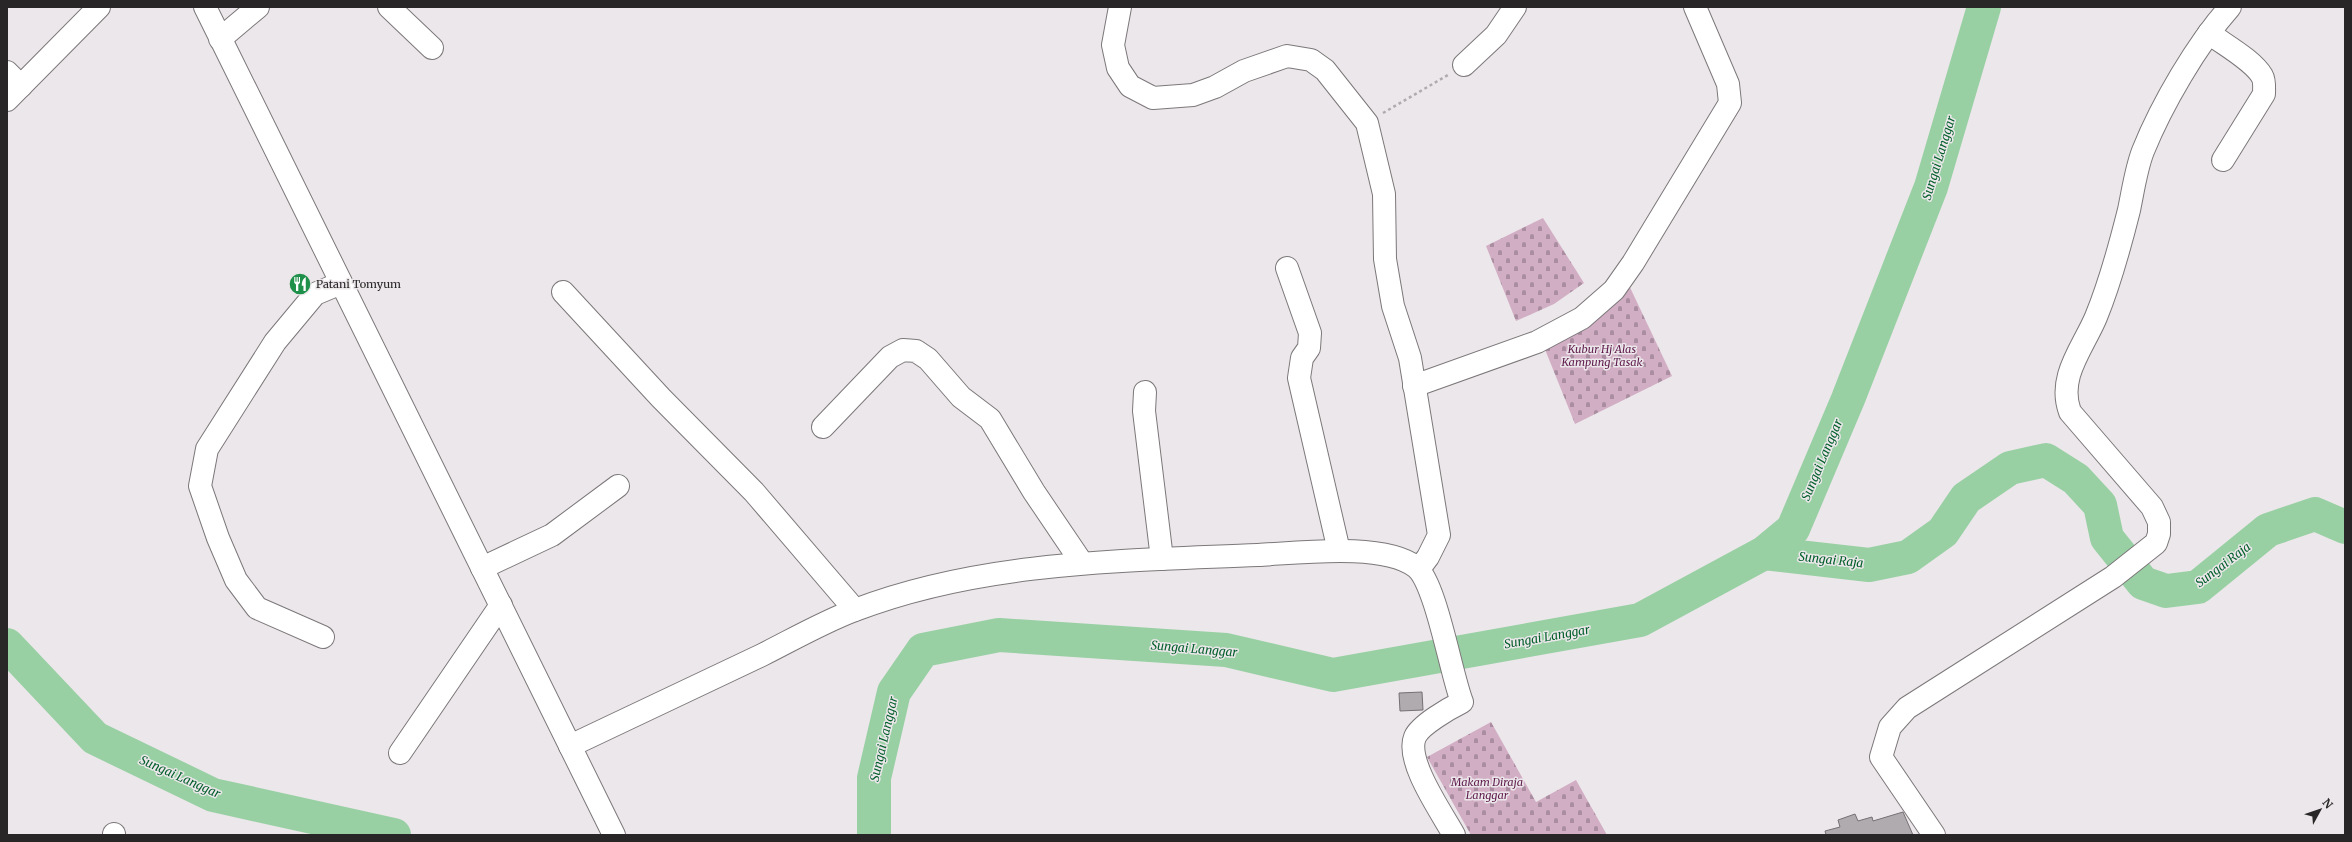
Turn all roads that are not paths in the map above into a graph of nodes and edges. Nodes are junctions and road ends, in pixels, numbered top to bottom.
1 (99, 7) edge
2 (205, 7) edge
3 (258, 7) edge
4 (389, 7) edge
5 (1120, 7) edge
6 (1515, 7) edge
7 (1695, 7) edge
8 (2230, 7) edge
9 (2209, 33) junction
10 (220, 39) junction
11 (432, 48) dead end
12 (1464, 66) road end
13 (12, 86) edge
14 (2223, 160) dead end
15 (1287, 268) dead end
16 (341, 283) junction
17 (563, 292) dead end
18 (1414, 386) junction
19 (1145, 392) dead end
20 (823, 427) dead end
21 (618, 486) dead end
22 (1340, 551) junction
23 (1162, 559) junction
24 (1082, 563) junction
25 (482, 568) junction
26 (1419, 569) junction
27 (501, 605) junction
28 (854, 610) junction
29 (323, 637) dead end
30 (570, 746) junction
31 (400, 753) dead end
32 (614, 835) edge
33 (1454, 835) edge
34 (1934, 835) edge

1 - 13 street
2 - 10 street
3 - 10 street
4 - 11 street
5 - 18 street
6 - 12 street
7 - 18 street
8 - 9 street
9 - 14 street
9 - 34 street
10 - 16 street
15 - 22 street
16 - 25 street
16 - 29 street
17 - 28 street
18 - 26 street
19 - 23 street
20 - 24 street
21 - 25 street
22 - 23 street
22 - 26 street
23 - 24 street
24 - 28 street
25 - 27 street
26 - 33 street
27 - 30 street
27 - 31 street
28 - 30 street
30 - 32 street

